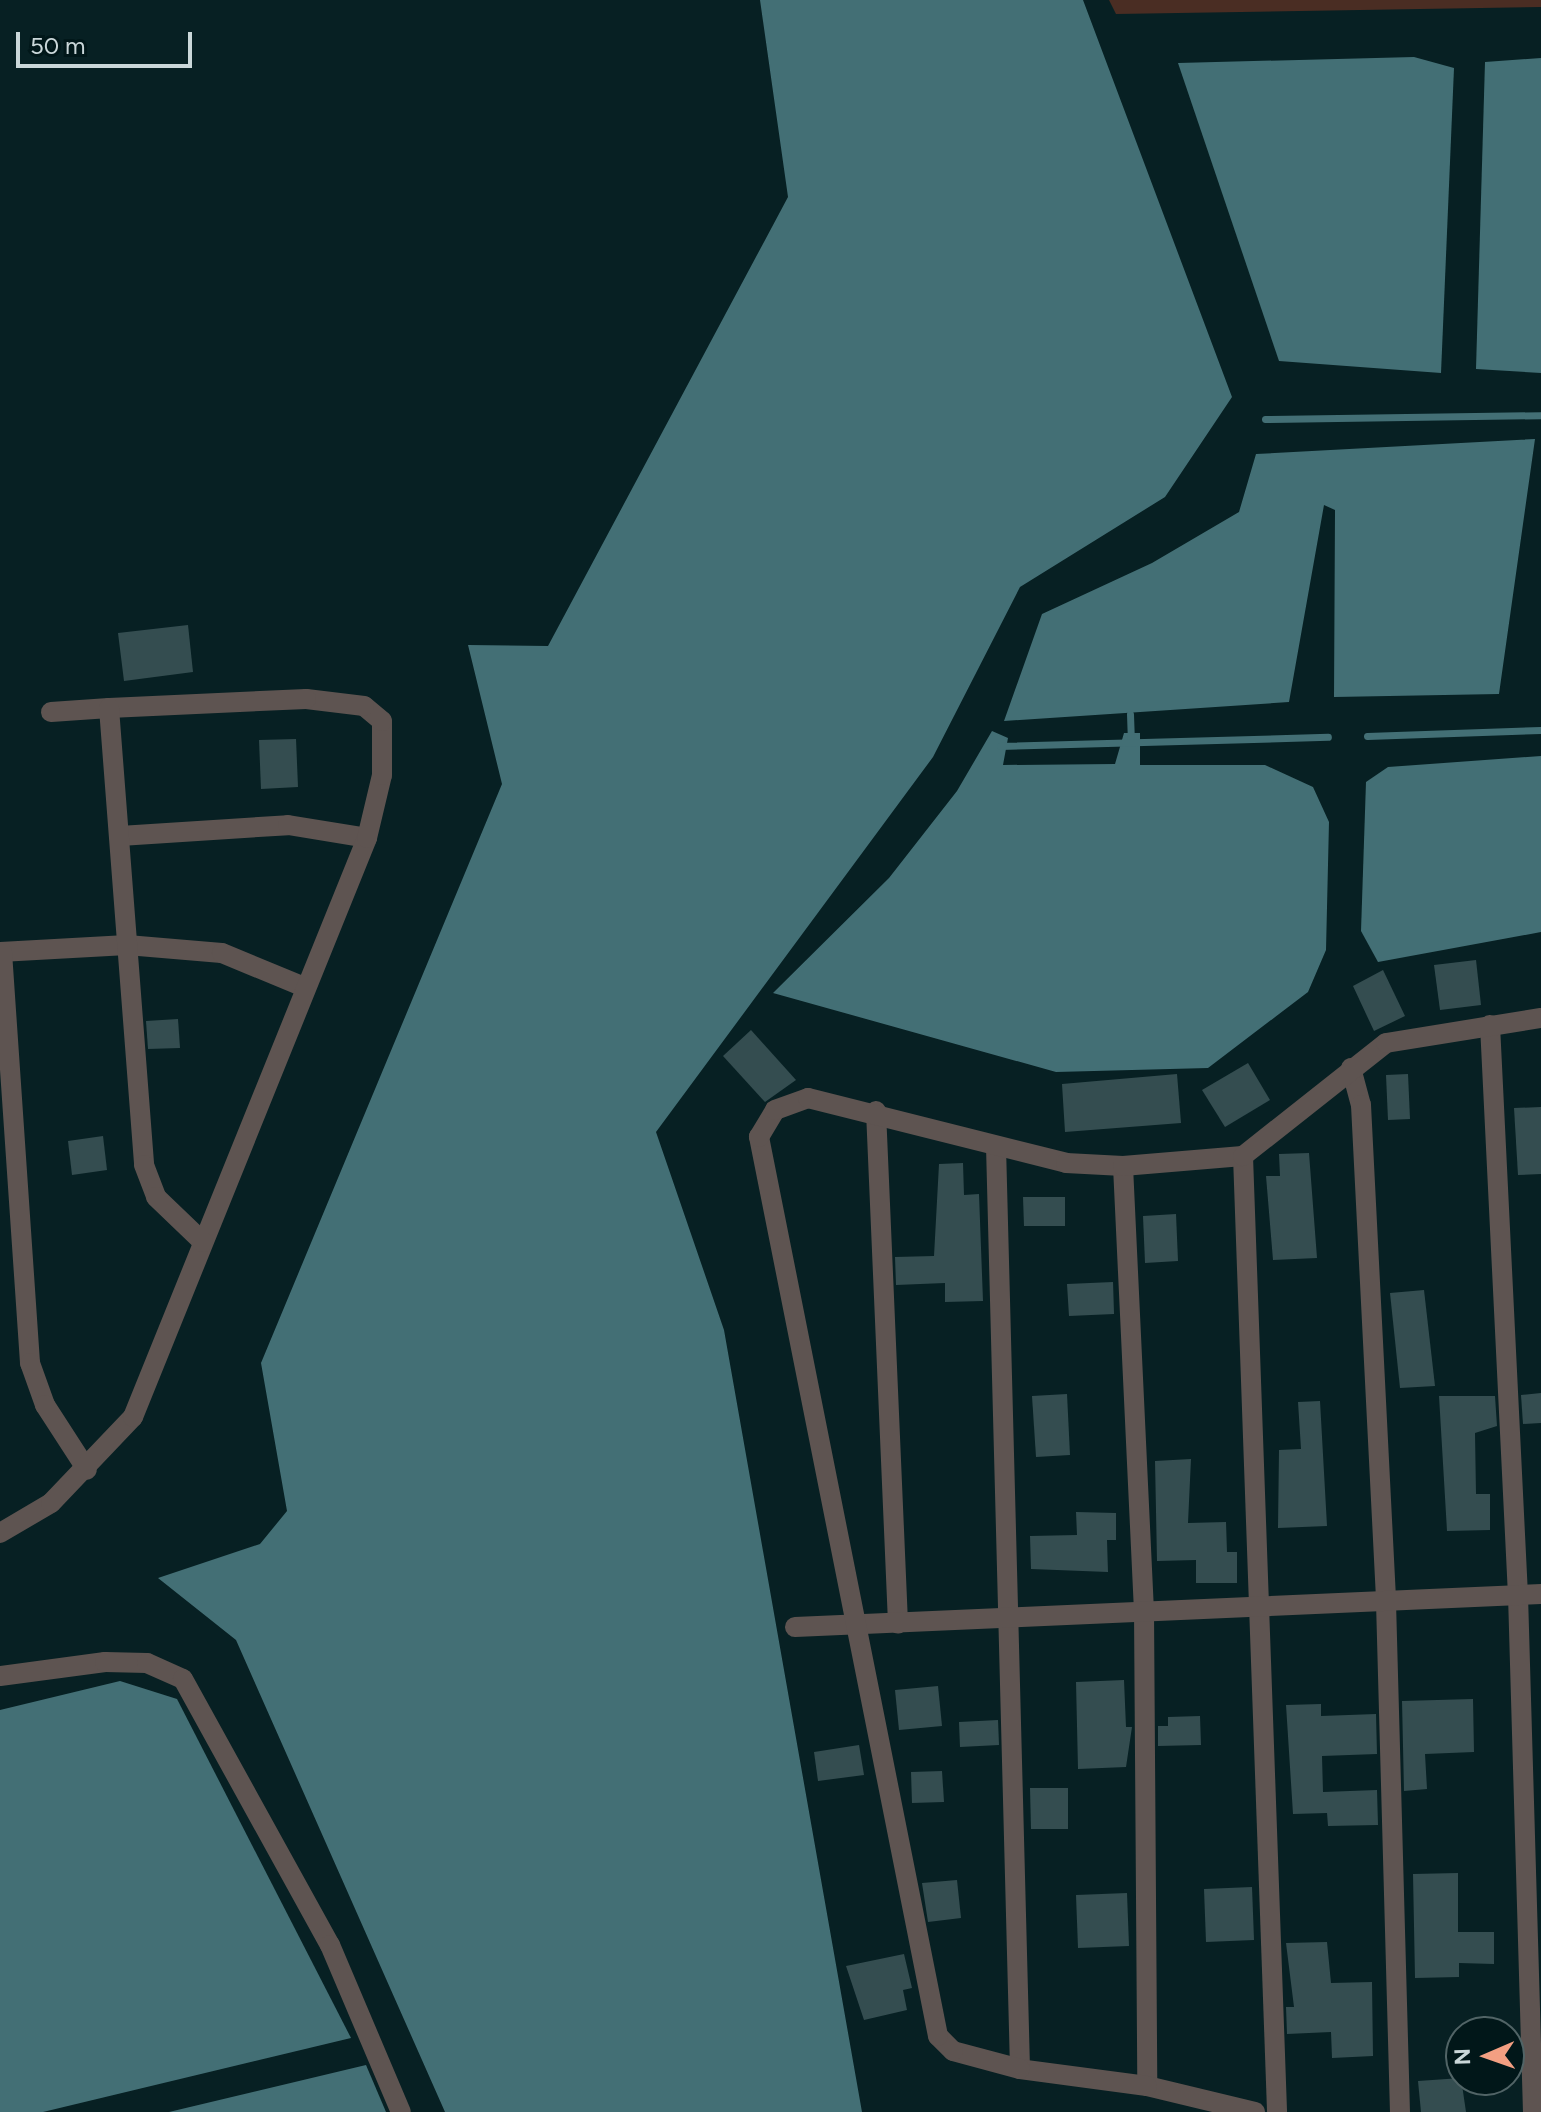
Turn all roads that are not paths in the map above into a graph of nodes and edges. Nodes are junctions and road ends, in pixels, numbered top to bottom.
1 (109, 708) junction
2 (51, 712) dead end
3 (120, 836) junction
4 (367, 838) junction
5 (127, 945) junction
6 (1, 952) edge
7 (304, 987) junction
8 (1541, 1018) edge
9 (1490, 1025) junction
10 (1351, 1068) junction
11 (876, 1111) junction
12 (996, 1146) junction
13 (1243, 1156) junction
14 (1123, 1166) junction
15 (203, 1242) junction
16 (87, 1470) junction
17 (0, 1533) edge
18 (1541, 1594) edge
19 (1518, 1595) junction
20 (1386, 1602) junction
21 (1263, 1607) junction
22 (1144, 1611) junction
23 (1010, 1617) junction
24 (898, 1624) junction
25 (853, 1625) junction
26 (795, 1627) dead end
27 (0, 1676) edge
28 (1534, 1863) edge
29 (1020, 2069) junction
30 (1147, 2086) junction
31 (401, 2112) edge
32 (1255, 2112) edge
33 (1277, 2112) edge
34 (1400, 2112) edge
35 (1533, 2112) edge

1 - 2 street
1 - 3 street
1 - 4 street
3 - 4 street
3 - 5 street
4 - 7 street
5 - 6 street
5 - 7 street
5 - 15 street
6 - 16 street
7 - 15 street
8 - 9 street
9 - 10 street
9 - 19 street
10 - 13 street
10 - 20 street
11 - 12 street
11 - 24 street
11 - 25 street
12 - 14 street
12 - 23 street
13 - 14 street
13 - 21 street
14 - 22 street
15 - 16 street
16 - 17 street
18 - 19 street
19 - 20 street
19 - 28 street
20 - 21 street
20 - 34 street
21 - 22 street
21 - 33 street
22 - 23 street
22 - 30 street
23 - 24 street
23 - 29 street
24 - 25 street
25 - 26 street
25 - 29 street
27 - 31 street
28 - 35 street
29 - 30 street
30 - 32 street

